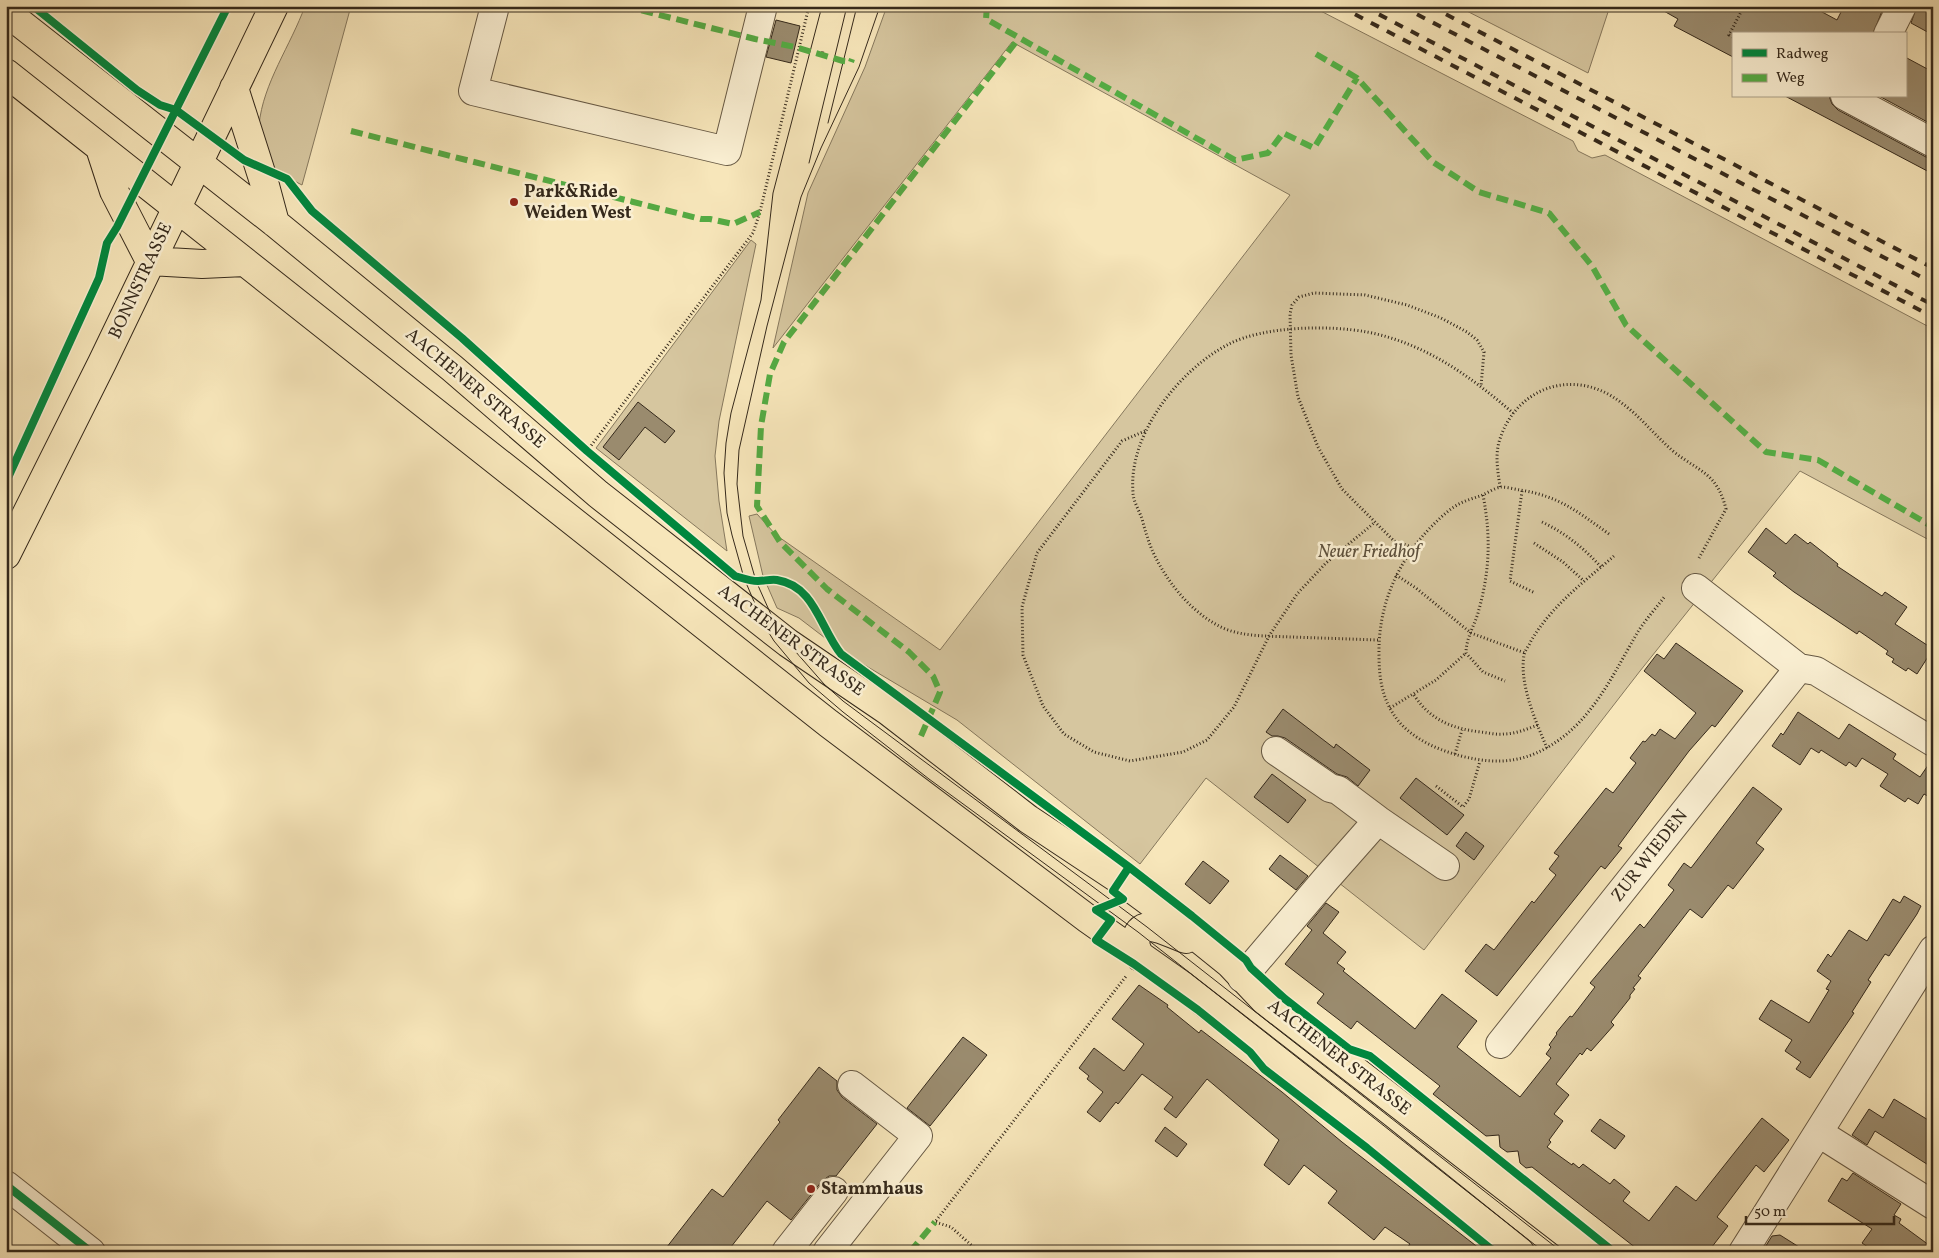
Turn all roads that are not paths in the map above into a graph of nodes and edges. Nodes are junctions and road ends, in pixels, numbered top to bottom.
1 (274, 6) edge
2 (495, 6) edge
3 (763, 6) edge
4 (1902, 6) edge
5 (6, 12) edge
6 (1889, 32) edge
7 (6, 73) edge
8 (234, 88) junction
9 (1851, 98) edge
10 (1933, 143) edge
11 (100, 148) junction
12 (197, 163) junction
13 (176, 207) junction
14 (274, 223) junction
15 (150, 261) junction
16 (245, 262) junction
17 (6, 555) edge
18 (1696, 588) dead end
19 (1799, 668) junction
20 (1933, 742) edge
21 (1276, 751) dead end
22 (1378, 820) junction
23 (1445, 866) dead end
24 (1211, 948) junction
25 (1933, 950) edge
26 (1135, 964) junction
27 (1242, 978) junction
28 (1500, 1044) dead end
29 (852, 1085) dead end
30 (1819, 1133) junction
31 (6, 1185) edge
32 (834, 1191) dead end
33 (1933, 1205) edge
34 (91, 1252) edge
35 (786, 1252) edge
36 (827, 1252) edge
37 (1520, 1252) edge
38 (1590, 1252) edge
39 (1743, 1252) edge

1 - 8 main road, BONNSTRASSE
2 - 3 street
4 - 6 street
5 - 12 main road, AACHENER STRASSE
7 - 11 main road
8 - 12 main road, BONNSTRASSE
8 - 14 main road
9 - 10 street
11 - 13 main road
11 - 15 main road
12 - 13 main road, BONNSTRASSE
12 - 14 main road, AACHENER STRASSE
13 - 15 main road, BONNSTRASSE
13 - 16 main road
14 - 24 main road, AACHENER STRASSE
15 - 16 main road
15 - 17 main road, BONNSTRASSE
16 - 26 main road
18 - 19 street
19 - 20 street
19 - 28 street, ZUR WIEDEN
21 - 22 street
22 - 23 street
22 - 27 street
24 - 26 main road
24 - 27 main road, AACHENER STRASSE
25 - 30 street
26 - 37 main road
27 - 38 main road, AACHENER STRASSE
29 - 36 street
30 - 33 street
30 - 39 street
31 - 34 street
32 - 35 street

